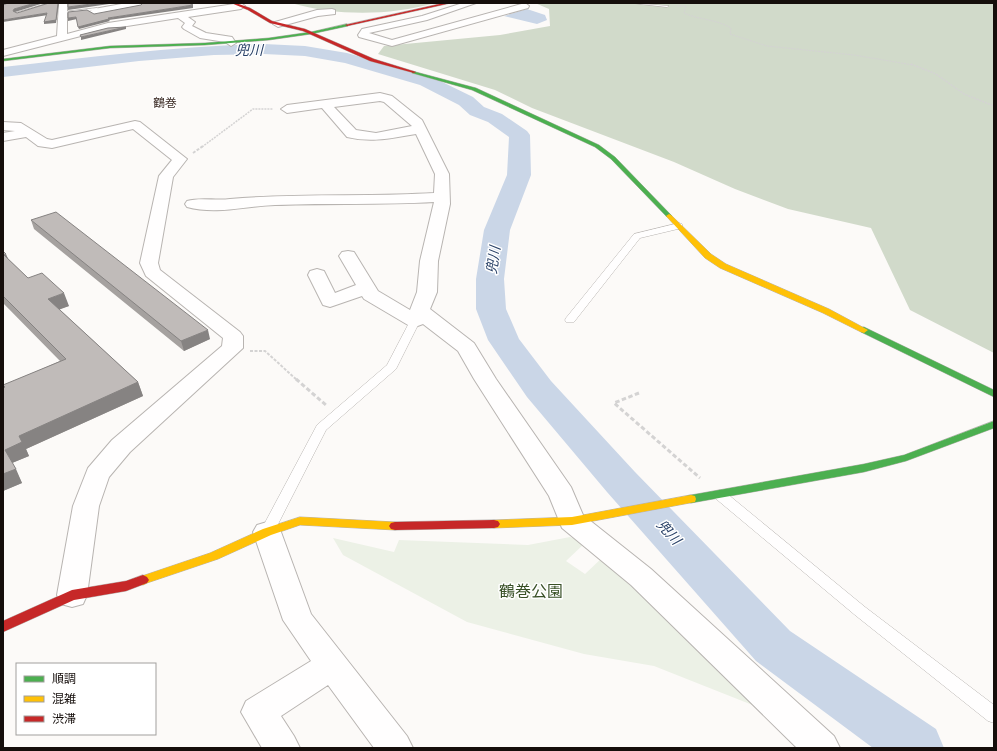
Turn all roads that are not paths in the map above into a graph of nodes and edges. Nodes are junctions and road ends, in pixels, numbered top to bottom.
1 (54, 3) edge
2 (449, 3) edge
3 (472, 3) edge
4 (512, 3) edge
5 (634, 3) edge
6 (237, 4) edge
7 (667, 6) dead end
8 (141, 7) edge
9 (64, 8) edge
10 (96, 11) joint
11 (332, 12) dead end
12 (17, 13) edge
13 (181, 16) junction
14 (62, 23) junction
15 (278, 24) junction
16 (311, 33) junction
17 (64, 36) junction
18 (231, 43) junction
19 (89, 49) junction
20 (3, 53) edge
21 (3, 60) edge
22 (326, 105) junction
23 (288, 108) road end
24 (3, 126) edge
25 (420, 129) junction
26 (28, 133) junction
27 (3, 137) edge
28 (442, 197) junction
29 (193, 204) dead end
30 (679, 226) junction
31 (348, 256) dead end
32 (317, 276) dead end
33 (366, 288) junction
34 (417, 316) junction
35 (570, 320) dead end
36 (994, 394) edge
37 (994, 425) edge
38 (717, 495) junction
39 (579, 520) junction
40 (267, 532) junction
41 (72, 595) junction
42 (3, 627) edge
43 (332, 665) junction
44 (994, 716) edge
45 (812, 745) edge
46 (282, 748) edge
47 (395, 748) edge

1 - 12 lane
2 - 16 street
3 - 4 street
5 - 7 lane
6 - 13 street
6 - 15 street
8 - 10 street
8 - 14 street
9 - 10 lane
9 - 14 street
11 - 15 street
13 - 17 street
13 - 18 street
14 - 17 street
15 - 16 street
16 - 18 street
16 - 30 street
17 - 19 street
17 - 20 street
18 - 19 street
19 - 21 street
22 - 23 street
22 - 25 street
22 - 25 street
24 - 26 street
25 - 28 street
26 - 27 street
26 - 41 street
28 - 29 street
28 - 34 street
30 - 35 lane
30 - 36 street
31 - 33 street
32 - 33 street
33 - 34 street
34 - 39 street
34 - 40 lane
37 - 38 street
38 - 39 street
38 - 44 lane
39 - 40 street
39 - 45 street
40 - 41 street
40 - 43 street
41 - 42 street
43 - 46 street
43 - 47 street

